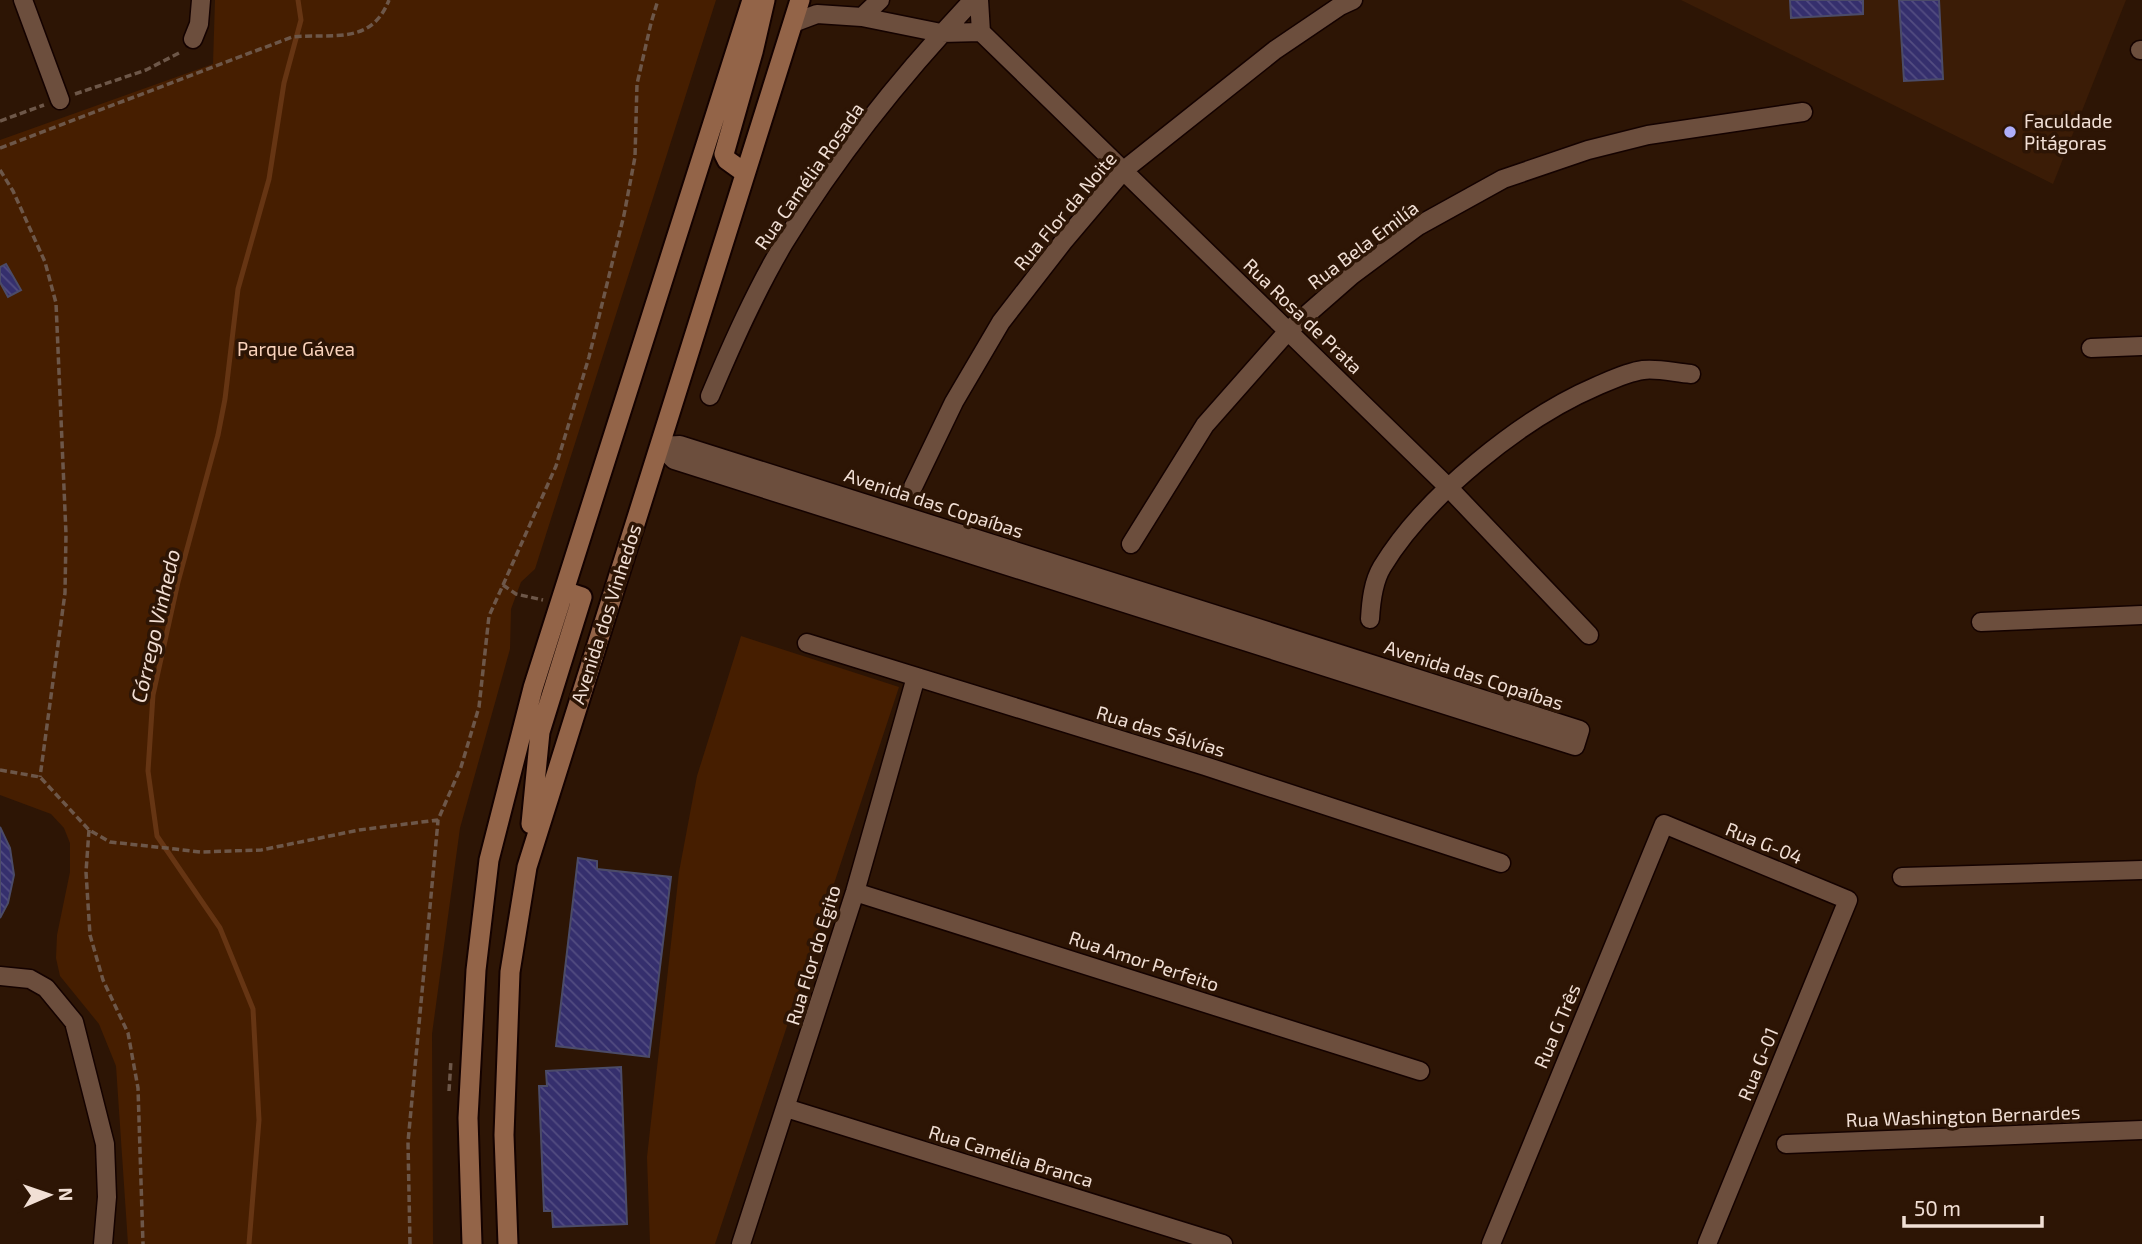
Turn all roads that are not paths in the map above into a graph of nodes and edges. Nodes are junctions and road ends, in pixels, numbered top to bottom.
1 (23, 0) edge
2 (201, 0) edge
3 (752, 0) edge
4 (765, 0) edge
5 (800, 0) edge
6 (880, 0) edge
7 (973, 0) edge
8 (979, 0) edge
9 (1353, 0) edge
10 (819, 7) edge
11 (862, 17) junction
12 (793, 23) junction
13 (981, 32) junction
14 (941, 33) junction
15 (193, 39) road end
16 (60, 100) road end
17 (1803, 112) dead end
18 (1124, 170) junction
19 (744, 173) junction
20 (1289, 331) junction
21 (2142, 346) edge
22 (2091, 348) dead end
23 (1691, 374) dead end
24 (709, 396) dead end
25 (660, 446) junction
26 (913, 487) dead end
27 (1448, 487) junction
28 (1131, 544) dead end
29 (562, 597) junction
30 (2142, 615) edge
31 (1370, 618) dead end
32 (1981, 622) dead end
33 (1590, 635) dead end
34 (807, 643) dead end
35 (916, 677) junction
36 (1664, 824) joint
37 (1500, 863) dead end
38 (527, 867) junction
39 (2142, 870) edge
40 (1902, 877) dead end
41 (855, 892) junction
42 (1848, 900) joint
43 (3, 975) edge
44 (1420, 1071) dead end
45 (786, 1108) junction
46 (2142, 1130) edge
47 (1786, 1144) dead end
48 (103, 1244) edge
49 (472, 1244) edge
50 (508, 1244) edge
51 (741, 1244) edge
52 (1223, 1244) edge
53 (1490, 1244) edge
54 (1707, 1244) edge

1 - 16 street
2 - 15 street
3 - 29 main road
4 - 19 main road
5 - 12 main road, Avenida dos Vinhedos
6 - 11 street
7 - 14 street, Rua Camélia Rosada
8 - 13 street
9 - 18 street, Rua Flor da Noite
10 - 11 street
10 - 12 street
11 - 14 street
12 - 19 main road, Avenida dos Vinhedos
13 - 14 street
13 - 18 street, Rua Rosa de Prata
14 - 24 street, Rua Camélia Rosada
17 - 20 street, Rua Bela Emilía
18 - 20 street, Rua Rosa de Prata
18 - 26 street, Rua Flor da Noite
19 - 25 main road, Avenida dos Vinhedos
20 - 27 street, Rua Rosa de Prata
20 - 28 street, Rua Bela Emilía
21 - 22 street
23 - 27 street
25 - 25 street, Avenida das Copaíbas
25 - 38 main road, Avenida dos Vinhedos
27 - 31 street
27 - 33 street, Rua Rosa de Prata
29 - 38 main road
29 - 49 main road
30 - 32 street
34 - 35 street, Rua das Sálvías
35 - 37 street, Rua das Sálvías
35 - 41 street, Rua Flor do Egito
36 - 42 street, Rua G-04
36 - 53 street, Rua G Três
38 - 50 main road, Avenida dos Vinhedos
39 - 40 street
41 - 44 street, Rua Amor Perfeito
41 - 45 street, Rua Flor do Egito
42 - 54 street, Rua G-01
43 - 48 street
45 - 51 street, Rua Flor do Egito
45 - 52 street, Rua Camélia Branca
46 - 47 street, Rua Washington Bernardes

